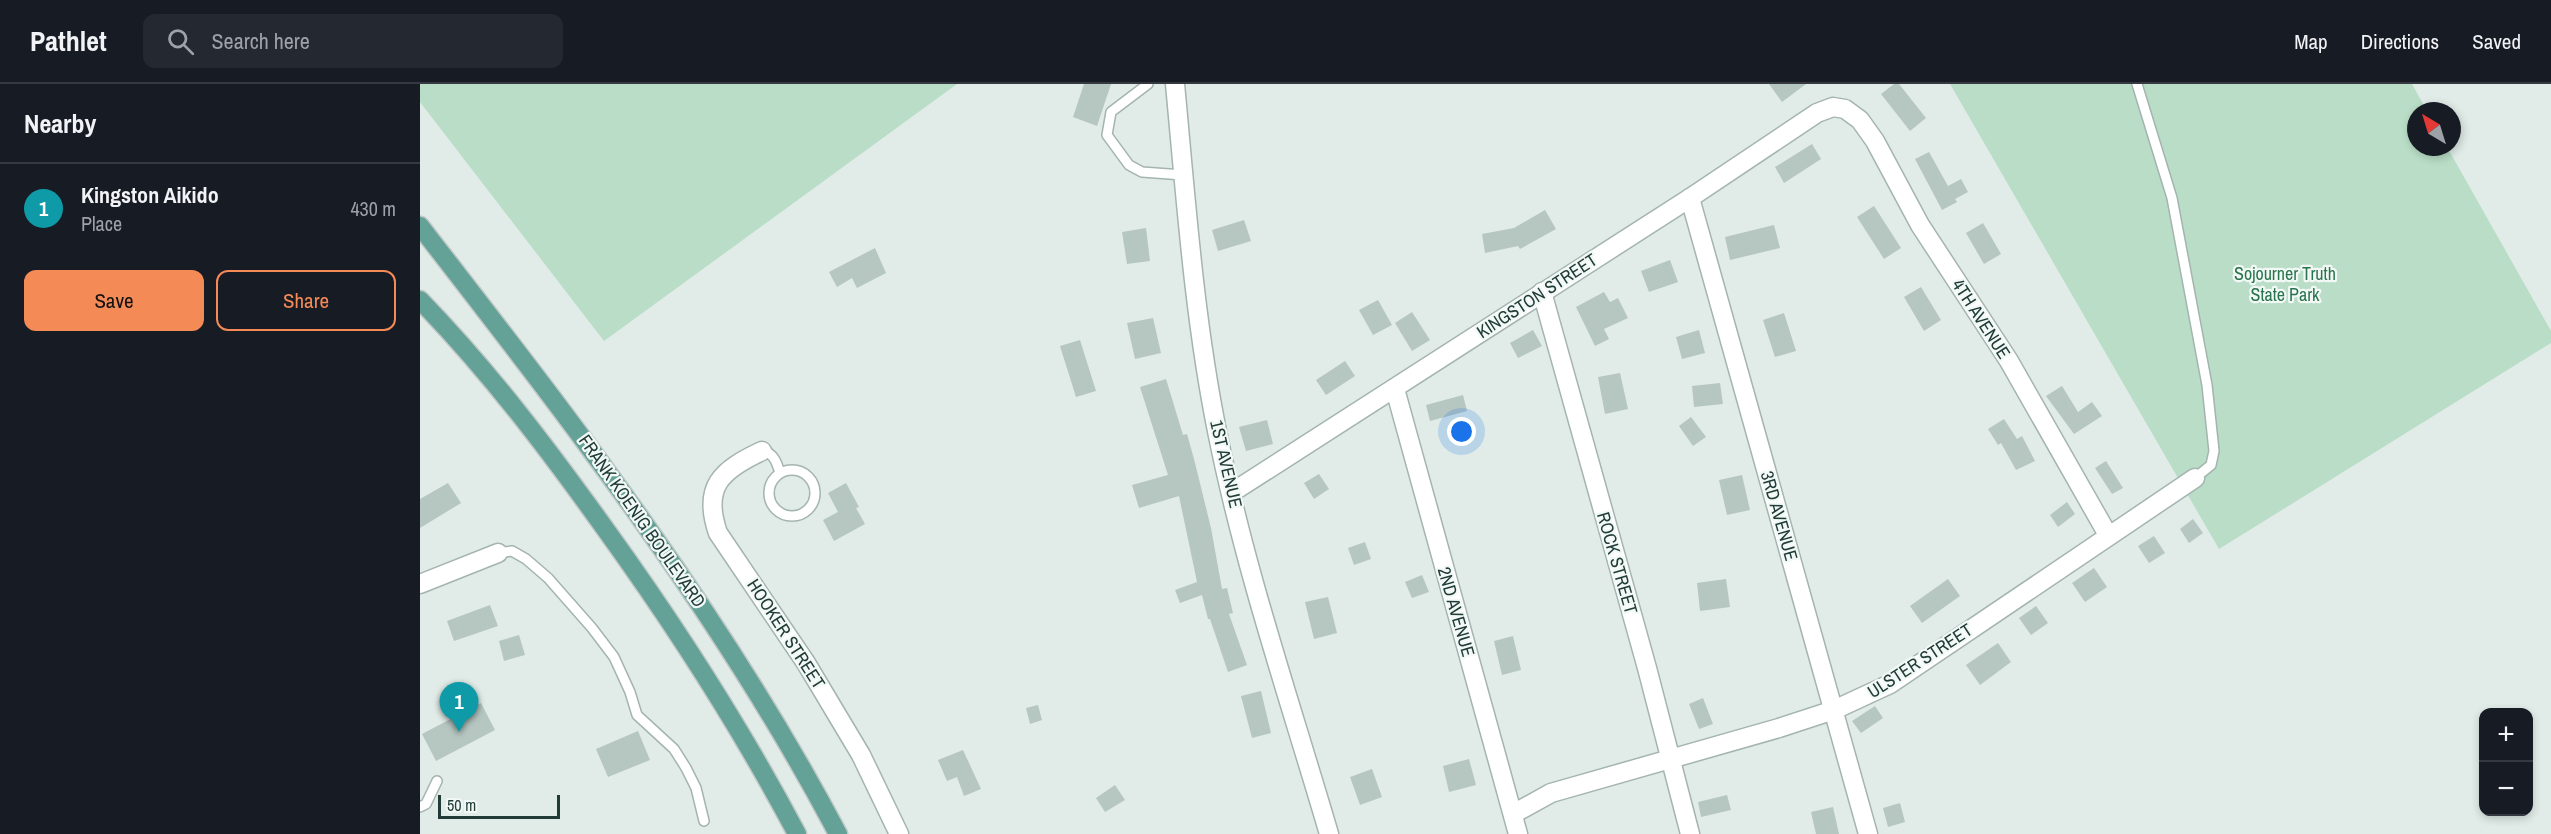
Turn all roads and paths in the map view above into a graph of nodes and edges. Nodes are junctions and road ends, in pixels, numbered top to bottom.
1 (1148, 84) edge
2 (1175, 84) edge
3 (2137, 84) edge
4 (1845, 109) joint
5 (1183, 175) junction
6 (1690, 198) junction
7 (420, 226) edge
8 (1542, 292) junction
9 (420, 300) edge
10 (1395, 389) junction
11 (762, 451) joint
12 (780, 473) junction
13 (2195, 478) joint
14 (1231, 493) junction
15 (2108, 535) junction
16 (498, 553) joint
17 (420, 584) edge
18 (1834, 710) junction
19 (1670, 759) junction
20 (437, 781) dead end
21 (420, 807) edge
22 (1513, 814) junction
23 (704, 821) dead end
24 (797, 834) edge
25 (838, 834) edge
26 (899, 834) edge
27 (1329, 834) edge
28 (1518, 834) edge
29 (1690, 834) edge
30 (1868, 834) edge

1 - 5 lane
2 - 5 street, 1ST AVENUE
3 - 13 lane
4 - 6 street, KINGSTON STREET
4 - 15 street, 4TH AVENUE
5 - 14 street, 1ST AVENUE
6 - 8 street, KINGSTON STREET
6 - 18 street, 3RD AVENUE
7 - 25 main road, FRANK KOENIG BOULEVARD
8 - 10 street, KINGSTON STREET
8 - 19 street, ROCK STREET
9 - 24 main road, FRANK KOENIG BOULEVARD
10 - 14 street, KINGSTON STREET
10 - 22 street, 2ND AVENUE
11 - 12 lane
11 - 26 street, HOOKER STREET
12 - 12 lane
13 - 15 street, ULSTER STREET
14 - 27 street, 1ST AVENUE
15 - 18 street, ULSTER STREET
16 - 17 street
16 - 23 lane
18 - 19 street, ULSTER STREET
18 - 30 street, 3RD AVENUE
19 - 22 street, ULSTER STREET
19 - 29 street, ROCK STREET
20 - 21 lane
22 - 28 street, 2ND AVENUE

